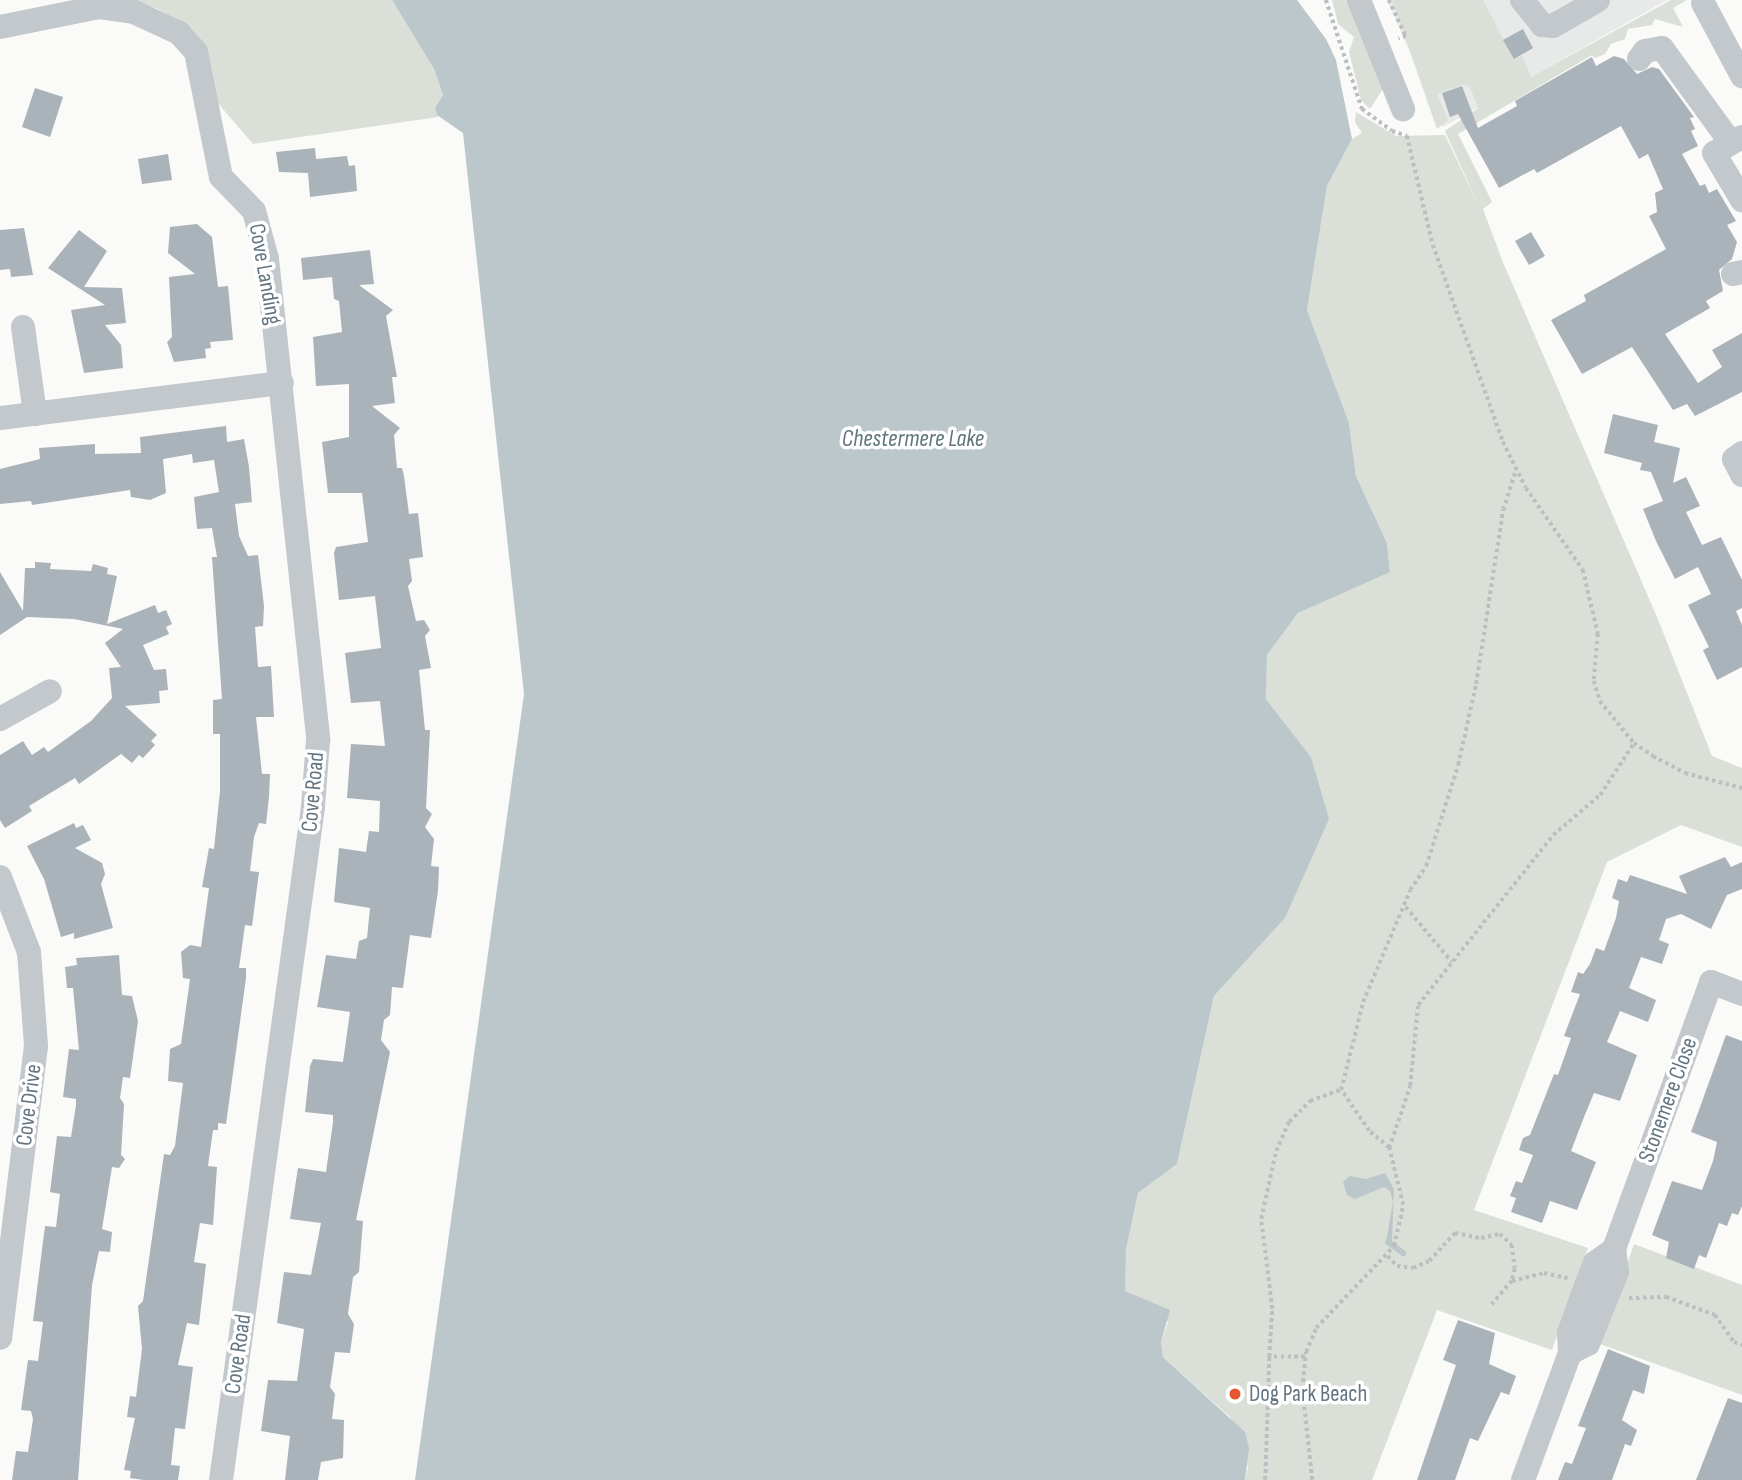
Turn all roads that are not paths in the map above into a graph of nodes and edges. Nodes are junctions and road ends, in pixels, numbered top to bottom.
1 (1359, 0) edge
2 (1522, 0) edge
3 (1598, 0) edge
4 (1703, 3) dead end
5 (0, 27) edge
6 (1639, 59) dead end
7 (1742, 76) edge
8 (1403, 109) dead end
9 (1737, 140) edge
10 (1742, 200) edge
11 (23, 327) dead end
12 (282, 383) junction
13 (35, 414) junction
14 (0, 418) edge
15 (1742, 453) edge
16 (1742, 475) edge
17 (50, 691) dead end
18 (0, 719) edge
19 (0, 877) edge
20 (1742, 994) edge
21 (11, 1159) edge
22 (0, 1338) edge
23 (221, 1480) edge
24 (1523, 1480) edge

1 - 8 street
2 - 3 street
4 - 7 street
5 - 12 street, Cove Landing
6 - 9 street
9 - 10 street
11 - 13 street
12 - 13 street
12 - 23 street, Cove Road
13 - 14 street
15 - 16 street
17 - 18 street
19 - 21 street, Cove Drive
20 - 24 street, Stonemere Close
21 - 22 street, Cove Drive

